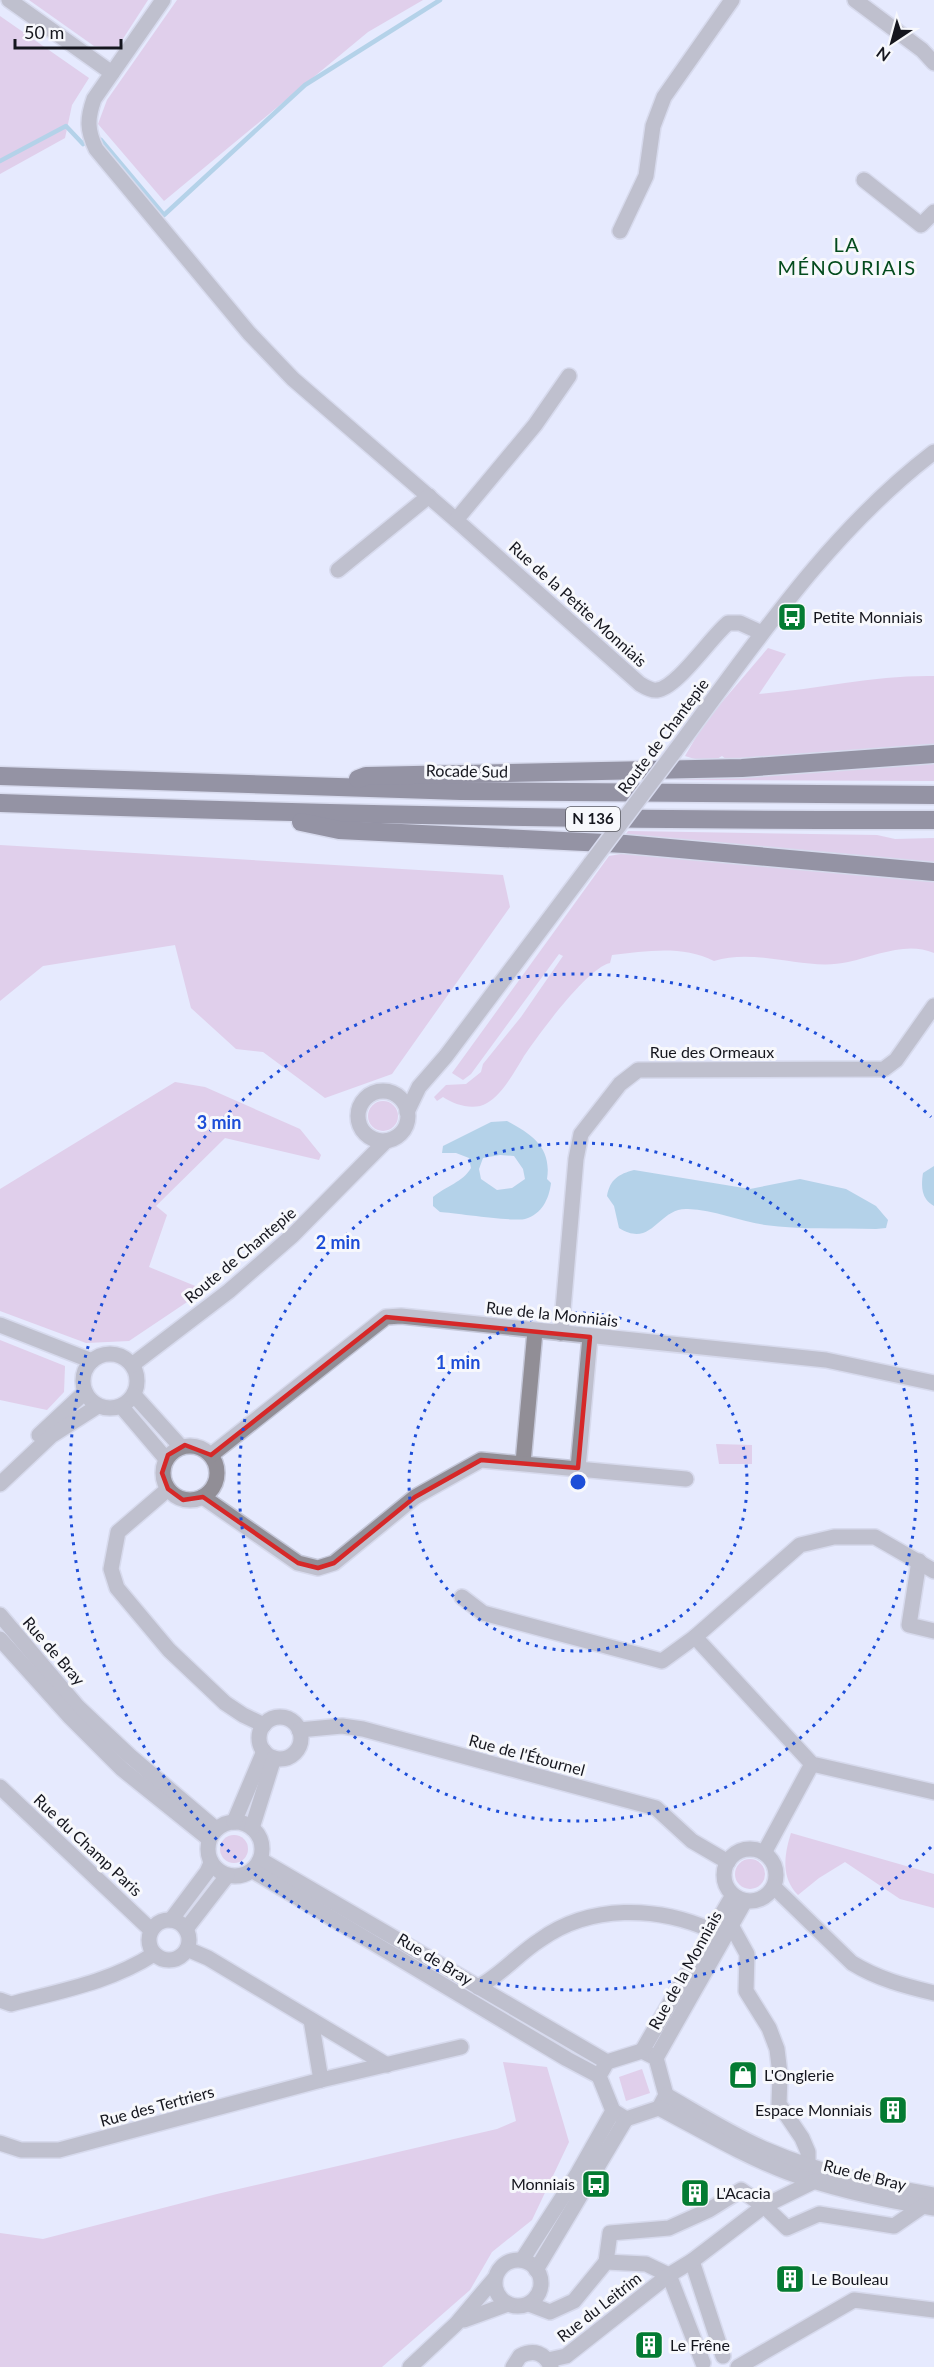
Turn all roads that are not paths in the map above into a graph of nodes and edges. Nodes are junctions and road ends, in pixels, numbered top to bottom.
1 (9, 0) edge
2 (163, 0) edge
3 (732, 0) edge
4 (855, 0) edge
5 (934, 63) edge
6 (112, 73) junction
7 (864, 180) dead end
8 (934, 212) edge
9 (620, 231) dead end
10 (569, 376) dead end
11 (934, 452) edge
12 (429, 496) junction
13 (456, 520) junction
14 (338, 570) dead end
15 (762, 633) junction
16 (934, 754) edge
17 (0, 776) edge
18 (329, 787) junction
19 (934, 795) edge
20 (0, 803) edge
21 (252, 812) junction
22 (934, 820) edge
23 (934, 872) edge
24 (934, 1006) edge
25 (419, 1087) junction
26 (392, 1094) junction
27 (407, 1113) junction
28 (362, 1130) junction
29 (386, 1141) junction
30 (363, 1163) junction
31 (0, 1325) edge
32 (535, 1330) junction
33 (561, 1333) junction
34 (590, 1337) junction
35 (92, 1360) junction
36 (132, 1365) junction
37 (934, 1383) edge
38 (85, 1392) junction
39 (134, 1395) junction
40 (98, 1406) junction
41 (121, 1406) junction
42 (181, 1447) junction
43 (211, 1455) junction
44 (166, 1459) junction
45 (523, 1463) junction
46 (578, 1468) junction
47 (0, 1474) edge
48 (686, 1479) dead end
49 (0, 1484) edge
50 (168, 1489) junction
51 (203, 1497) junction
52 (919, 1561) junction
53 (934, 1571) edge
54 (462, 1597) dead end
55 (0, 1615) edge
56 (934, 1632) edge
57 (695, 1637) junction
58 (0, 1639) edge
59 (264, 1725) junction
60 (300, 1730) junction
61 (269, 1754) junction
62 (812, 1764) junction
63 (0, 1787) edge
64 (934, 1792) edge
65 (234, 1822) junction
66 (252, 1828) junction
67 (213, 1834) junction
68 (764, 1853) junction
69 (728, 1862) junction
70 (211, 1863) junction
71 (257, 1865) junction
72 (227, 1876) junction
73 (774, 1887) junction
74 (739, 1898) junction
75 (171, 1920) junction
76 (731, 1925) junction
77 (186, 1929) junction
78 (151, 1930) junction
79 (711, 1930) junction
80 (187, 1949) junction
81 (154, 1954) junction
82 (478, 1987) junction
83 (934, 1993) edge
84 (0, 2000) edge
85 (311, 2020) junction
86 (461, 2047) dead end
87 (649, 2054) junction
88 (387, 2066) junction
89 (603, 2069) junction
90 (321, 2080) junction
91 (663, 2102) junction
92 (620, 2115) junction
93 (0, 2143) edge
94 (808, 2166) junction
95 (815, 2181) junction
96 (934, 2195) edge
97 (764, 2206) junction
98 (928, 2207) edge
99 (522, 2260) junction
100 (692, 2261) junction
101 (606, 2262) junction
102 (537, 2270) junction
103 (669, 2275) junction
104 (495, 2277) junction
105 (508, 2304) junction
106 (529, 2304) junction
107 (934, 2310) edge
108 (456, 2324) junction
109 (723, 2356) junction
110 (550, 2364) edge
111 (702, 2365) edge
112 (410, 2367) edge
113 (513, 2367) edge
114 (736, 2367) edge

1 - 6 street
2 - 6 street, Rue de la Petite Monniais
3 - 9 street
4 - 5 street
6 - 12 street, Rue de la Petite Monniais
7 - 8 street
10 - 13 street
11 - 15 street, Route de Chantepie
12 - 13 street, Rue de la Petite Monniais
12 - 14 street
13 - 15 street, Rue de la Petite Monniais
15 - 25 street, Route de Chantepie, bridge
16 - 18 highway
17 - 18 highway, Rocade Sud / N 136
18 - 19 highway, Rocade Sud / N 136
20 - 21 highway, N 136
21 - 22 highway, N 136
21 - 23 highway
24 - 33 street, Rue des Ormeaux
25 - 26 street
25 - 27 street, Route de Chantepie
26 - 27 street
26 - 28 street
27 - 29 street
28 - 29 street
28 - 30 street
29 - 30 street, Route de Chantepie
30 - 36 street, Route de Chantepie
31 - 35 street
32 - 33 street, Rue de la Monniais
32 - 43 street, Rue de la Monniais
32 - 45 street
33 - 34 street, Rue de la Monniais
34 - 37 street, Rue de la Monniais
34 - 46 street
35 - 36 street
35 - 38 street
36 - 39 street
38 - 40 street
38 - 47 street
39 - 41 street
39 - 42 street
40 - 41 street
40 - 49 street
41 - 44 street
42 - 43 street
42 - 44 street
43 - 51 street
44 - 50 street
45 - 46 street
45 - 51 street
46 - 48 street
50 - 51 street
50 - 59 street
52 - 53 street
52 - 56 street
52 - 57 street
54 - 57 street
55 - 67 street, Rue de Bray
57 - 62 street
58 - 67 street, Rue de Bray
59 - 60 street
59 - 61 street
60 - 61 street
60 - 69 street, Rue de l'Étournel
61 - 65 street
61 - 66 street
62 - 64 street
62 - 68 street
63 - 78 street, Rue du Champ Paris
65 - 66 street
65 - 67 street
66 - 71 street
67 - 70 street
68 - 69 street
68 - 73 street
69 - 74 street
70 - 72 street
70 - 75 street
71 - 72 street
71 - 82 street, Rue de Bray
71 - 89 street, Rue de Bray
72 - 77 street
73 - 74 street
73 - 83 street
74 - 76 street, Rue de la Monniais
74 - 79 street, Rue de la Monniais
75 - 77 street
75 - 78 street
76 - 87 street, Rue de la Monniais
76 - 94 street, Rue de Bray
77 - 80 street
78 - 81 street
79 - 82 street
79 - 87 street, Rue de la Monniais
80 - 81 street
80 - 85 street
81 - 84 street
82 - 89 street, Rue de Bray
85 - 88 street
85 - 90 street
86 - 88 street, Rue des Tertriers
87 - 89 street
87 - 91 street
88 - 90 street, Rue des Tertriers
89 - 92 street
90 - 93 street, Rue des Tertriers
91 - 92 street
91 - 94 street, Rue de Bray
91 - 95 street, Rue de Bray
92 - 99 street
92 - 102 street
94 - 96 street, Rue de Bray
95 - 97 street, Rue du Leitrim
95 - 98 street, Rue de Bray
97 - 98 street
97 - 100 street, Rue du Leitrim
97 - 101 street
99 - 102 street
99 - 104 street
100 - 103 street, Rue du Leitrim
100 - 109 street
101 - 103 street
101 - 106 street
102 - 106 street
103 - 110 street, Rue du Leitrim
103 - 111 street
104 - 105 street
104 - 108 street
105 - 106 street
105 - 108 street
107 - 114 street
108 - 112 street
109 - 111 street
109 - 114 street
110 - 113 street, Rue du Leitrim

